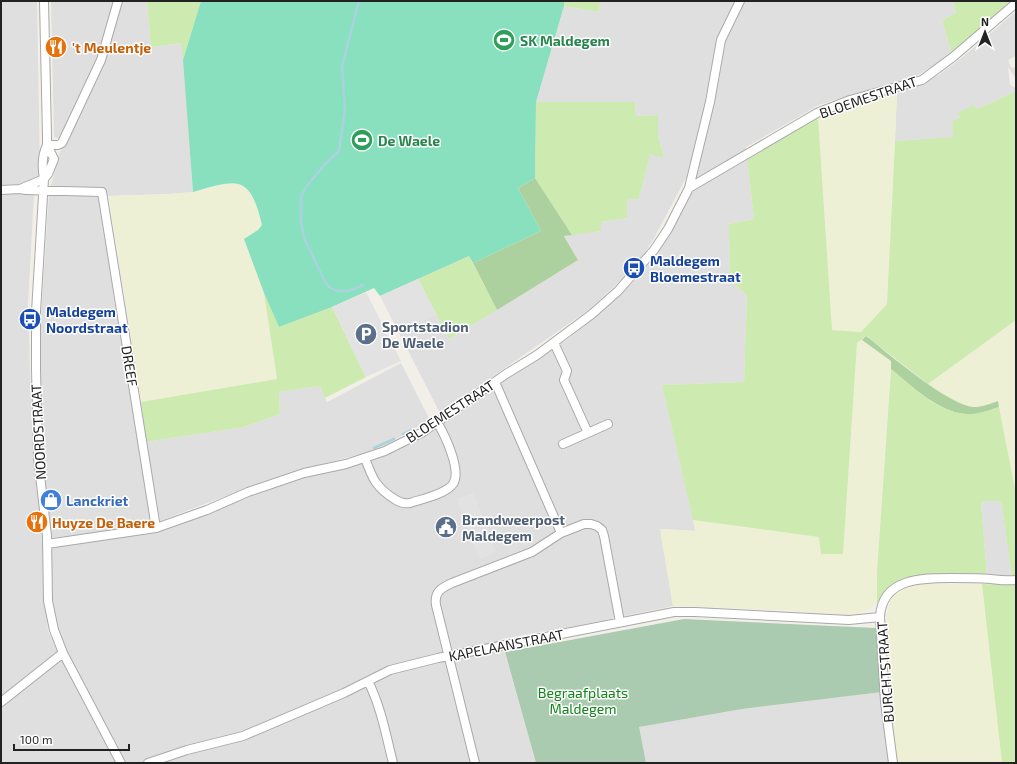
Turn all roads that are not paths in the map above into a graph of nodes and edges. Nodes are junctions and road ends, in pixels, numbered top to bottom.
1 (44, 1) edge
2 (118, 1) edge
3 (740, 1) edge
4 (1016, 3) edge
5 (48, 145) junction
6 (44, 179) junction
7 (689, 188) junction
8 (20, 189) junction
9 (1, 190) edge
10 (43, 190) junction
11 (554, 342) junction
12 (495, 382) junction
13 (437, 422) junction
14 (608, 424) dead end
15 (588, 433) junction
16 (564, 444) dead end
17 (365, 458) junction
18 (156, 528) junction
19 (561, 533) junction
20 (47, 544) junction
21 (1016, 580) edge
22 (880, 617) junction
23 (620, 622) junction
24 (63, 653) junction
25 (449, 656) junction
26 (368, 681) junction
27 (1, 702) edge
28 (121, 763) edge
29 (148, 763) edge
30 (393, 763) edge
31 (475, 763) edge
32 (893, 763) edge

1 - 5 street, NOORDSTRAAT
2 - 5 street
3 - 7 street, BLOEMESTRAAT
4 - 7 street, BLOEMESTRAAT
5 - 6 street, NOORDSTRAAT
6 - 8 street
6 - 10 street, NOORDSTRAAT
7 - 11 street, BLOEMESTRAAT
8 - 9 street
8 - 10 street
10 - 18 street, DREEF
10 - 20 street, NOORDSTRAAT
11 - 12 street, BLOEMESTRAAT
11 - 15 street
12 - 13 street, BLOEMESTRAAT
12 - 19 street
13 - 17 street, BLOEMESTRAAT
13 - 17 street
14 - 15 street
15 - 16 street
17 - 18 street, BLOEMESTRAAT
18 - 20 street, BLOEMESTRAAT
19 - 23 street
19 - 25 street
20 - 24 street, NOORDSTRAAT
21 - 22 street, BURCHTSTRAAT
22 - 23 street, KAPELAANSTRAAT
22 - 32 street, BURCHTSTRAAT
23 - 25 street, KAPELAANSTRAAT
24 - 27 street
24 - 28 street, NOORDSTRAAT
25 - 26 street, KAPELAANSTRAAT
25 - 31 street
26 - 29 street, KAPELAANSTRAAT
26 - 30 street

